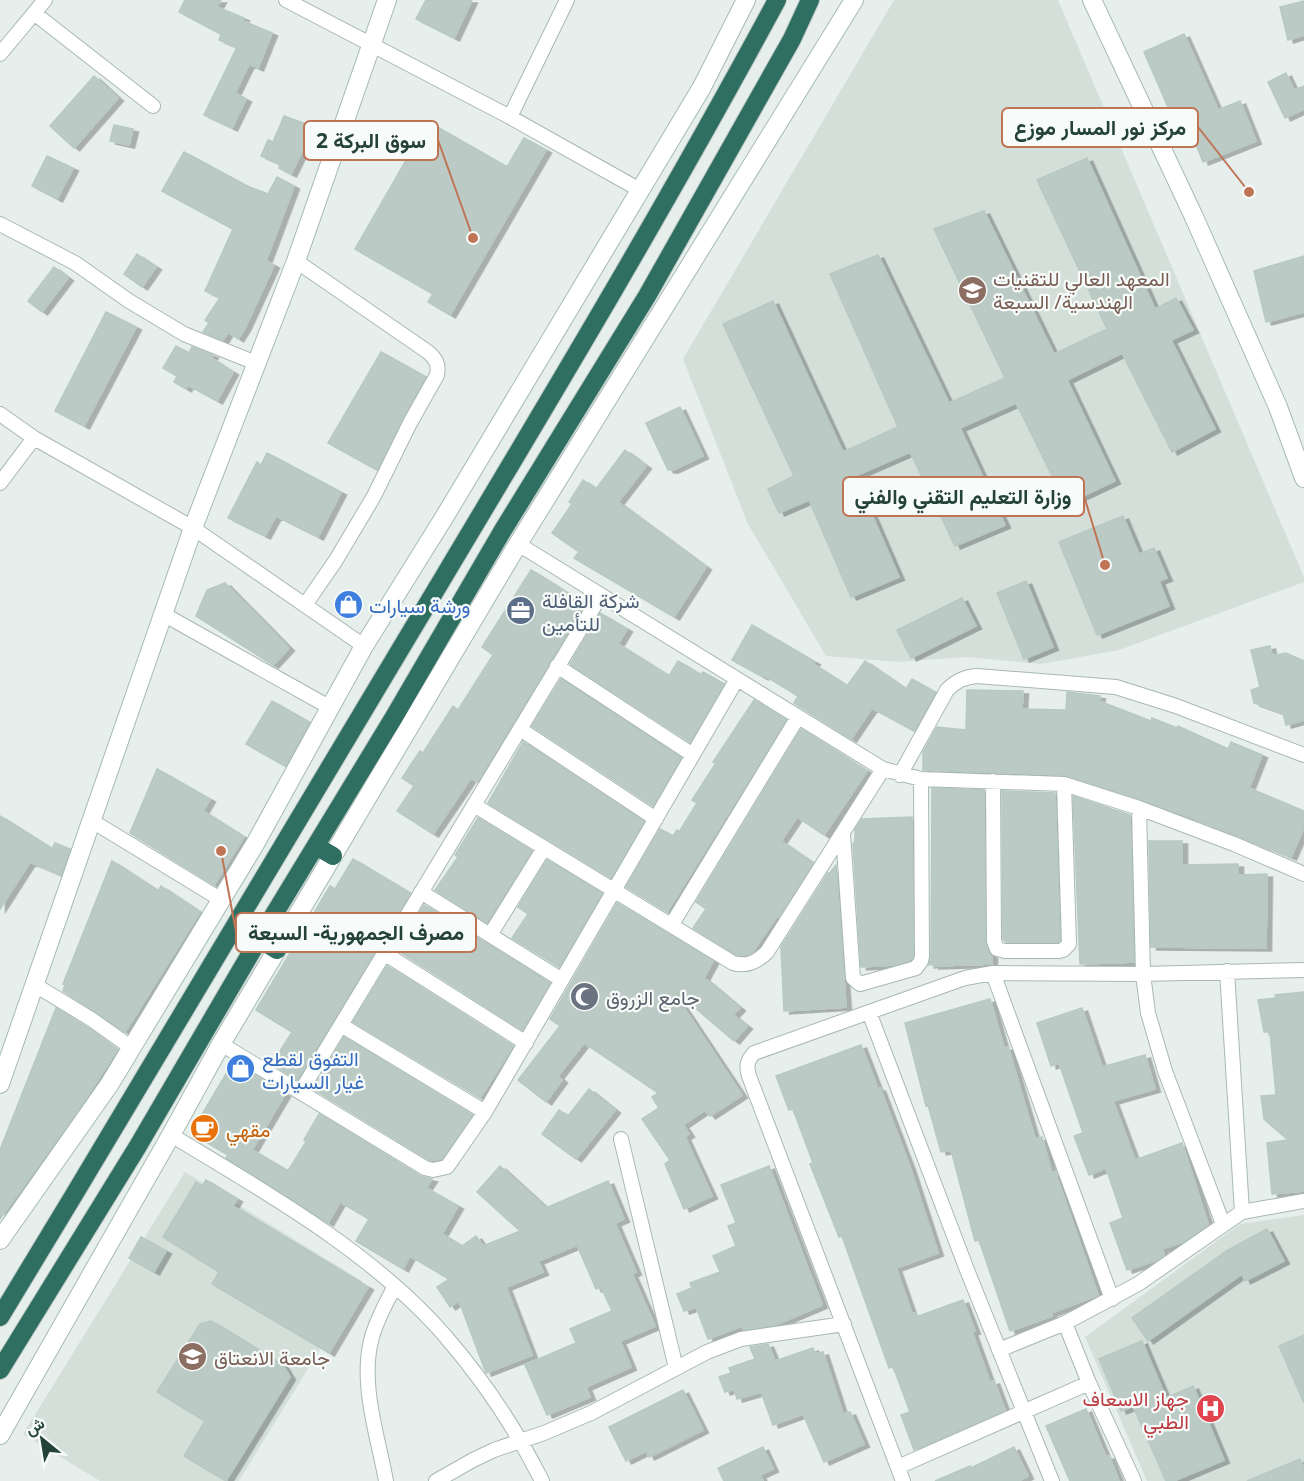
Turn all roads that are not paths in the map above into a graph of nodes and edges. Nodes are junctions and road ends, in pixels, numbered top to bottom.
1 (45, 0) edge
2 (286, 0) edge
3 (387, 0) edge
4 (567, 0) edge
5 (746, 0) edge
6 (777, 0) edge
7 (810, 0) edge
8 (854, 0) edge
9 (1092, 0) edge
10 (34, 13) junction
11 (371, 45) junction
12 (0, 54) edge
13 (153, 106) dead end
14 (510, 117) junction
15 (640, 190) junction
16 (0, 224) edge
17 (296, 261) junction
18 (256, 363) junction
19 (0, 414) edge
20 (34, 438) junction
21 (1304, 478) edge
22 (0, 483) edge
23 (193, 528) junction
24 (518, 544) junction
25 (601, 595) junction
26 (305, 605) junction
27 (163, 614) junction
28 (364, 646) junction
29 (558, 666) junction
30 (737, 679) junction
31 (331, 708) junction
32 (798, 717) junction
33 (520, 729) junction
34 (693, 755) junction
35 (1304, 755) edge
36 (883, 769) junction
37 (900, 775) junction
38 (921, 779) junction
39 (993, 781) junction
40 (1064, 784) junction
41 (474, 805) junction
42 (1139, 808) junction
43 (656, 819) junction
44 (92, 821) junction
45 (843, 834) junction
46 (316, 846) junction
47 (543, 848) junction
48 (333, 856) junction
49 (1304, 874) edge
50 (615, 890) junction
51 (421, 892) junction
52 (220, 899) junction
53 (672, 924) junction
54 (490, 935) junction
55 (259, 939) junction
56 (277, 950) junction
57 (384, 953) junction
58 (1304, 970) edge
59 (1227, 971) junction
60 (993, 973) junction
61 (1143, 974) junction
62 (562, 980) junction
63 (34, 985) junction
64 (869, 1012) junction
65 (341, 1025) junction
66 (526, 1043) junction
67 (221, 1044) junction
68 (132, 1048) junction
69 (0, 1084) edge
70 (301, 1091) junction
71 (485, 1112) junction
72 (171, 1135) junction
73 (621, 1138) dead end
74 (1304, 1201) edge
75 (1242, 1212) junction
76 (1223, 1224) junction
77 (0, 1240) edge
78 (395, 1286) junction
79 (1112, 1299) junction
80 (0, 1317) edge
81 (1065, 1323) junction
82 (844, 1324) junction
83 (999, 1350) junction
84 (675, 1368) junction
85 (0, 1370) edge
86 (1089, 1383) junction
87 (1023, 1412) junction
88 (0, 1435) edge
89 (521, 1441) junction
90 (898, 1467) junction
91 (386, 1481) edge
92 (436, 1481) edge
93 (542, 1481) edge
94 (903, 1481) edge
95 (1052, 1481) edge
96 (1134, 1481) edge

1 - 10 street
2 - 11 street
3 - 11 street
4 - 14 street
5 - 15 street
6 - 80 highway
7 - 46 highway
8 - 24 street
9 - 21 street
10 - 12 street
10 - 13 street
11 - 14 street
11 - 17 street
14 - 15 street
15 - 28 street
16 - 18 street
17 - 18 street
17 - 26 street
18 - 23 street
19 - 20 street
20 - 22 street
20 - 23 street
23 - 26 street
23 - 27 street
24 - 25 street
24 - 48 street
25 - 29 street
25 - 30 street
26 - 28 street
27 - 31 street
27 - 44 street
28 - 31 street
29 - 33 street
29 - 34 street
30 - 32 street
30 - 34 street
31 - 52 street
32 - 36 street
32 - 53 street
33 - 41 street
33 - 43 street
34 - 43 street
35 - 37 street
36 - 37 street
36 - 45 street
37 - 38 street
38 - 39 street
38 - 45 street
39 - 40 street
39 - 40 street
40 - 42 street
41 - 47 street
41 - 51 street
42 - 49 street
42 - 61 street
43 - 50 street
44 - 52 street
44 - 63 street
45 - 53 street
46 - 48 highway
46 - 55 highway
47 - 50 street
47 - 54 street
48 - 56 street
50 - 53 street
50 - 62 street
51 - 54 street
51 - 57 street
52 - 68 street
54 - 62 street
55 - 56 highway
55 - 85 highway
56 - 67 street
57 - 65 street
57 - 66 street
58 - 59 street
59 - 61 street
59 - 75 street
60 - 61 street
60 - 64 street
60 - 79 street
61 - 76 street
62 - 66 street
63 - 68 street
63 - 69 street
64 - 82 street
64 - 83 street
65 - 70 street
65 - 71 street
66 - 71 street
67 - 70 street
67 - 72 street
68 - 77 street
70 - 71 street
72 - 78 street
72 - 88 street
73 - 84 street
74 - 75 street
75 - 76 street
76 - 79 street
78 - 89 street
78 - 91 street
79 - 81 street
81 - 83 street
81 - 86 street
82 - 84 street
82 - 90 street
83 - 87 street
84 - 89 street
86 - 87 street
86 - 96 street
87 - 90 street
87 - 95 street
89 - 92 street
89 - 93 street
90 - 94 street

